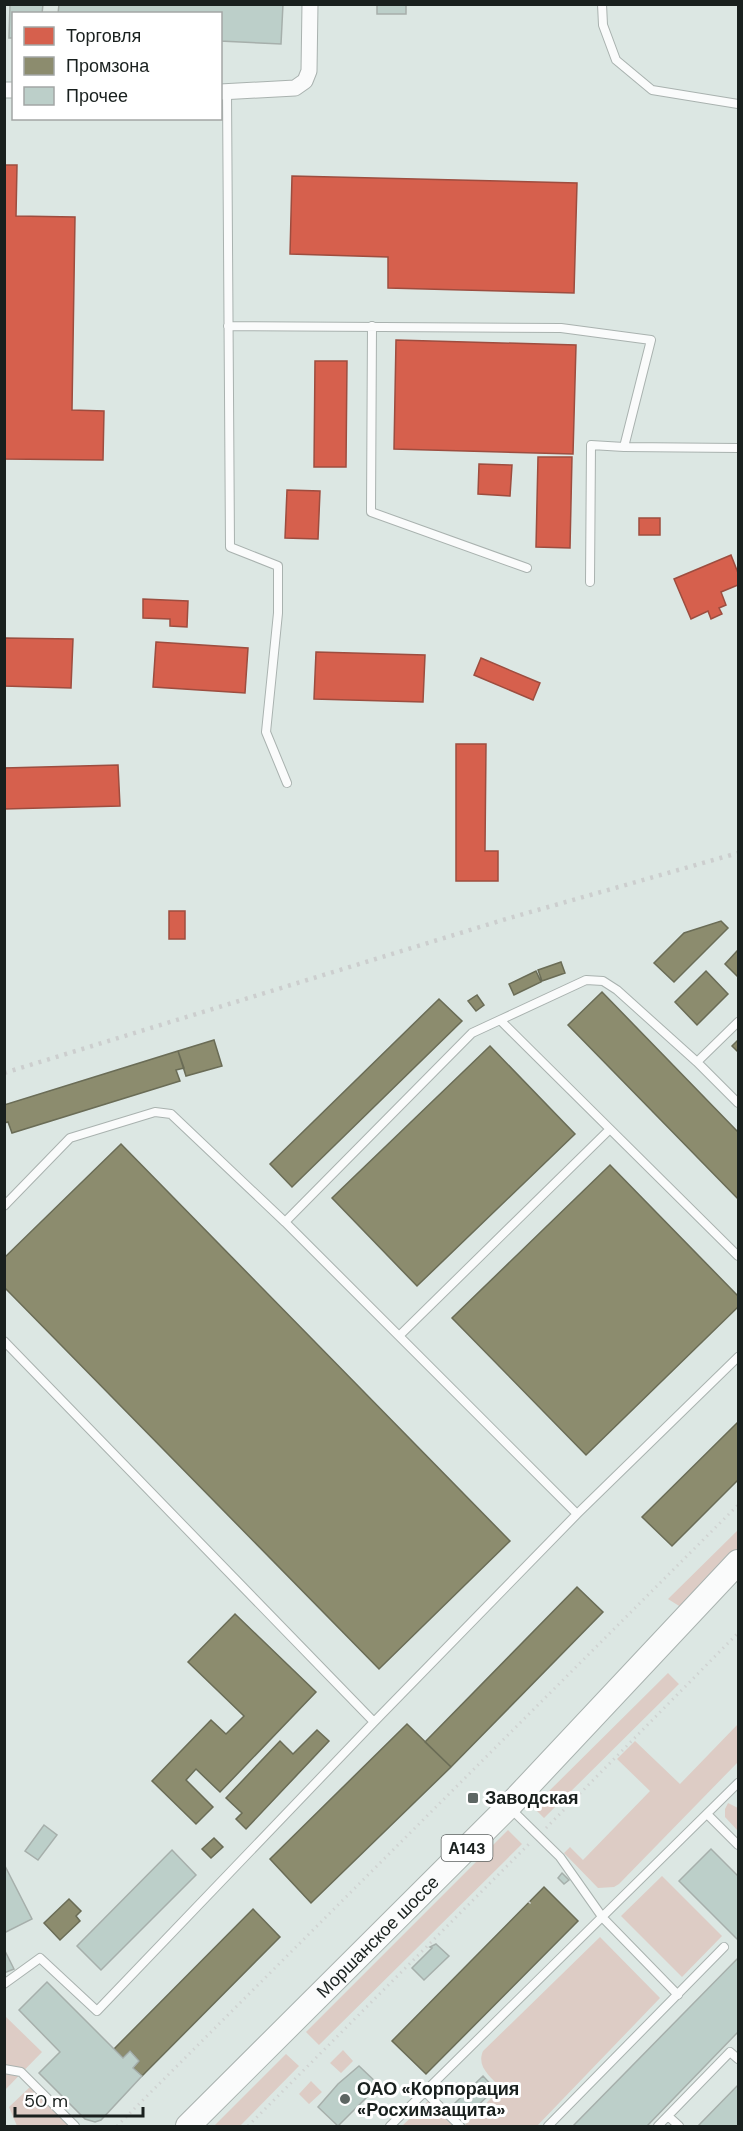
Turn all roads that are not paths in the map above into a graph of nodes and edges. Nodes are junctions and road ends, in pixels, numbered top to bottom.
1 (310, 4) edge
2 (602, 4) edge
3 (224, 92) edge
4 (738, 104) edge
5 (228, 326) junction
6 (372, 326) junction
7 (624, 447) junction
8 (738, 448) edge
9 (527, 568) dead end
10 (590, 582) dead end
11 (287, 783) dead end
12 (500, 1020) junction
13 (738, 1022) edge
14 (697, 1062) junction
15 (738, 1102) edge
16 (609, 1130) junction
17 (4, 1206) edge
18 (285, 1222) junction
19 (738, 1256) edge
20 (399, 1336) junction
21 (4, 1341) edge
22 (738, 1357) edge
23 (577, 1514) junction
24 (738, 1562) edge
25 (374, 1722) junction
26 (738, 1783) edge
27 (508, 1806) junction
28 (707, 1814) junction
29 (738, 1845) edge
30 (603, 1918) junction
31 (724, 1947) dead end
32 (4, 1984) edge
33 (678, 1995) junction
34 (738, 2060) edge
35 (4, 2069) edge
36 (425, 2092) junction
37 (668, 2116) junction
38 (75, 2127) edge
39 (188, 2127) edge
40 (390, 2127) edge
41 (460, 2127) edge
42 (548, 2127) edge
43 (658, 2127) edge
44 (679, 2127) edge

1 - 3 street
2 - 4 lane
3 - 5 lane
5 - 6 lane
5 - 11 lane
6 - 7 lane
6 - 9 lane
7 - 8 lane
7 - 10 lane
12 - 14 lane
12 - 16 lane
12 - 18 lane
13 - 14 lane
14 - 15 lane
16 - 19 lane
16 - 20 lane
17 - 18 lane
18 - 20 lane
20 - 23 lane
21 - 25 lane
22 - 23 lane
23 - 25 lane
24 - 27 main road, Моршанское шоссе / А143
25 - 32 lane
26 - 28 lane
27 - 30 lane
27 - 39 main road, Моршанское шоссе / А143
28 - 29 lane
28 - 30 lane
30 - 33 lane
30 - 36 lane
31 - 33 lane
33 - 42 lane
34 - 37 lane
35 - 38 lane
36 - 40 lane
36 - 41 lane
37 - 43 lane
37 - 44 lane

